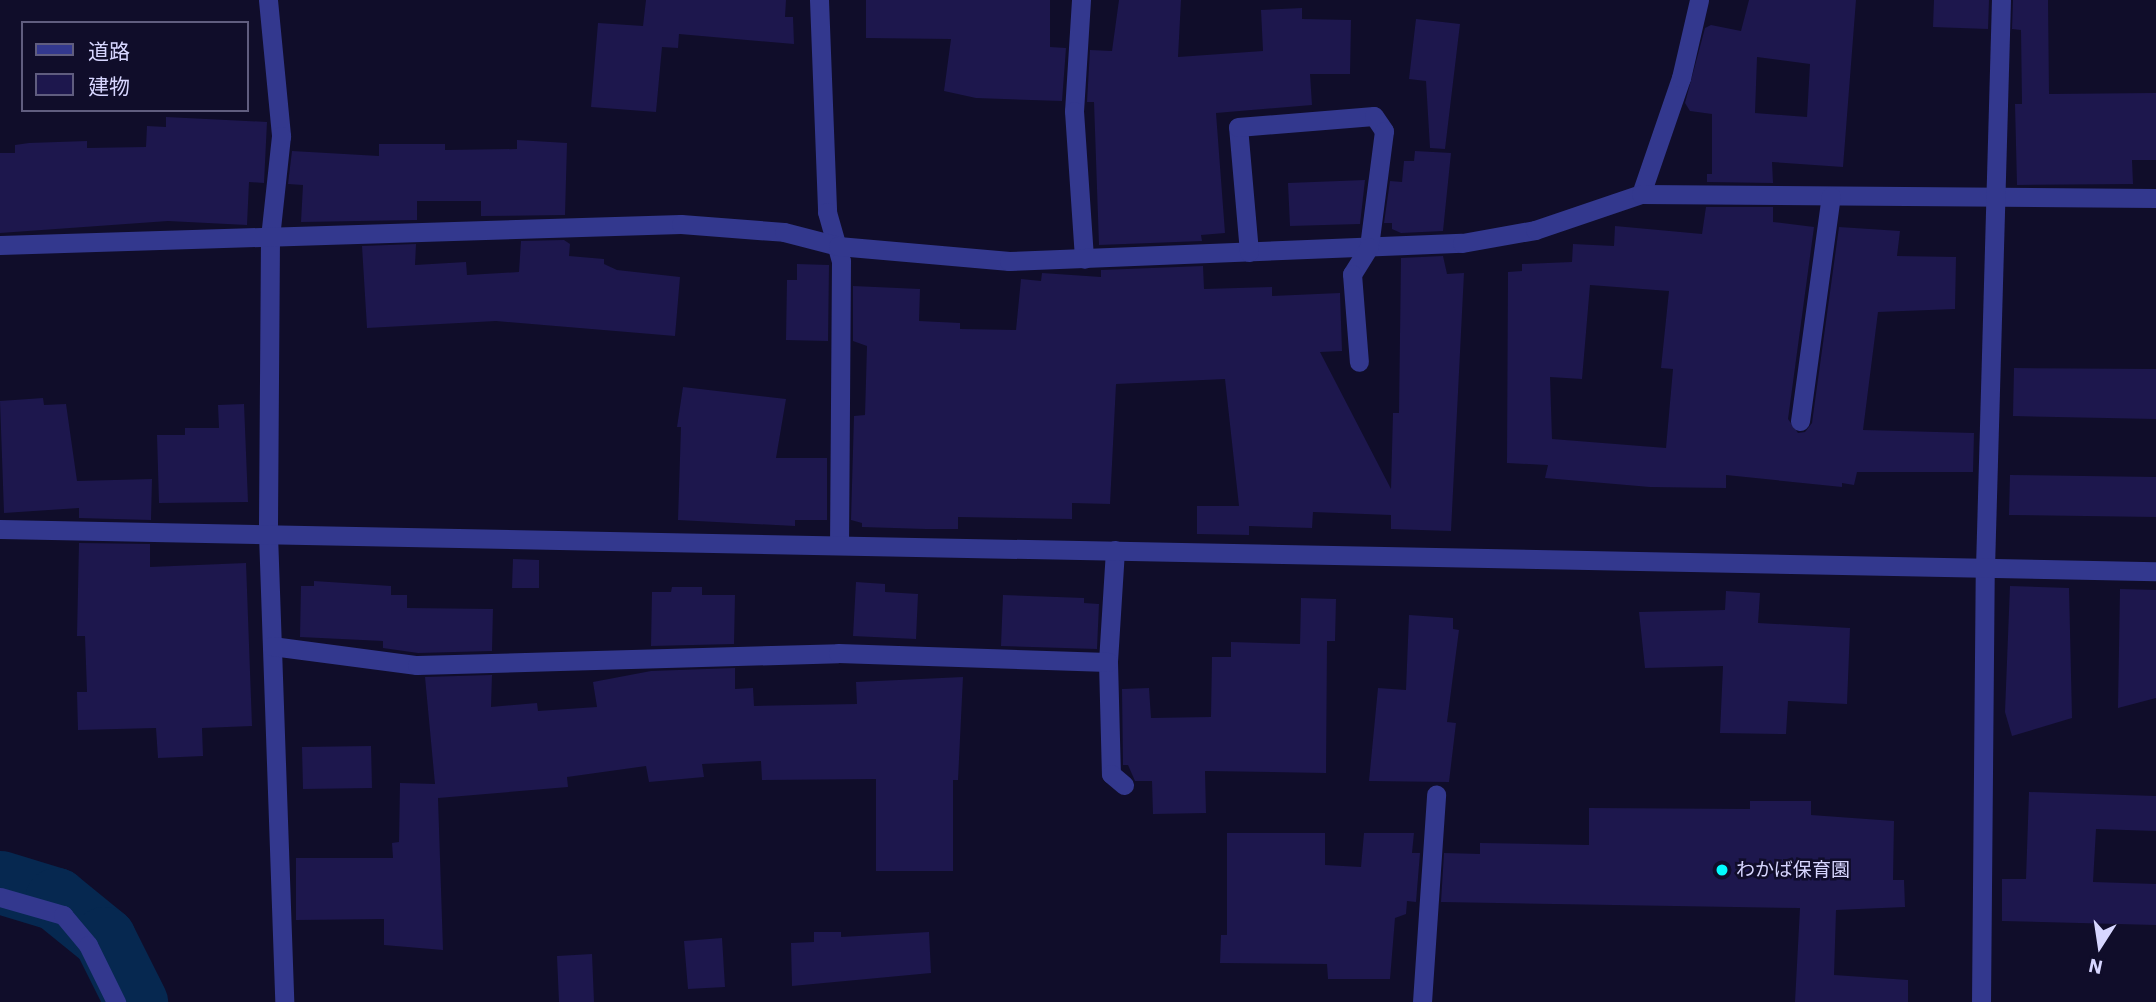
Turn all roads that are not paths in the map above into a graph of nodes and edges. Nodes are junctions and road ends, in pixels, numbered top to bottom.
1 (268, 0) edge
2 (819, 0) edge
3 (1081, 0) edge
4 (1699, 0) edge
5 (2001, 0) edge
6 (1641, 194) junction
7 (1831, 196) junction
8 (1999, 197) junction
9 (2156, 198) edge
10 (270, 237) junction
11 (0, 245) edge
12 (838, 246) junction
13 (1369, 247) junction
14 (1249, 252) junction
15 (1084, 259) junction
16 (1359, 362) dead end
17 (1800, 421) dead end
18 (0, 529) edge
19 (268, 534) junction
20 (839, 542) junction
21 (1115, 550) junction
22 (1986, 568) junction
23 (2156, 571) edge
24 (272, 646) junction
25 (1108, 662) junction
26 (1124, 785) dead end
27 (1436, 794) dead end
28 (0, 897) edge
29 (116, 1002) edge
30 (284, 1002) edge
31 (1422, 1002) edge
32 (1981, 1002) edge

1 - 10 street
2 - 12 street
3 - 15 street
4 - 6 street
5 - 8 street
6 - 7 street
6 - 13 street
7 - 8 street
7 - 17 street
8 - 9 street
8 - 22 street
10 - 11 street
10 - 12 street
10 - 19 street
12 - 15 street
12 - 20 street
13 - 14 street
13 - 14 street
13 - 16 street
14 - 15 street
18 - 19 street
19 - 20 street
19 - 24 street
20 - 21 street
21 - 22 street
21 - 25 street
22 - 23 street
22 - 32 street
24 - 25 street
24 - 30 street
25 - 26 street
27 - 31 street
28 - 29 street

